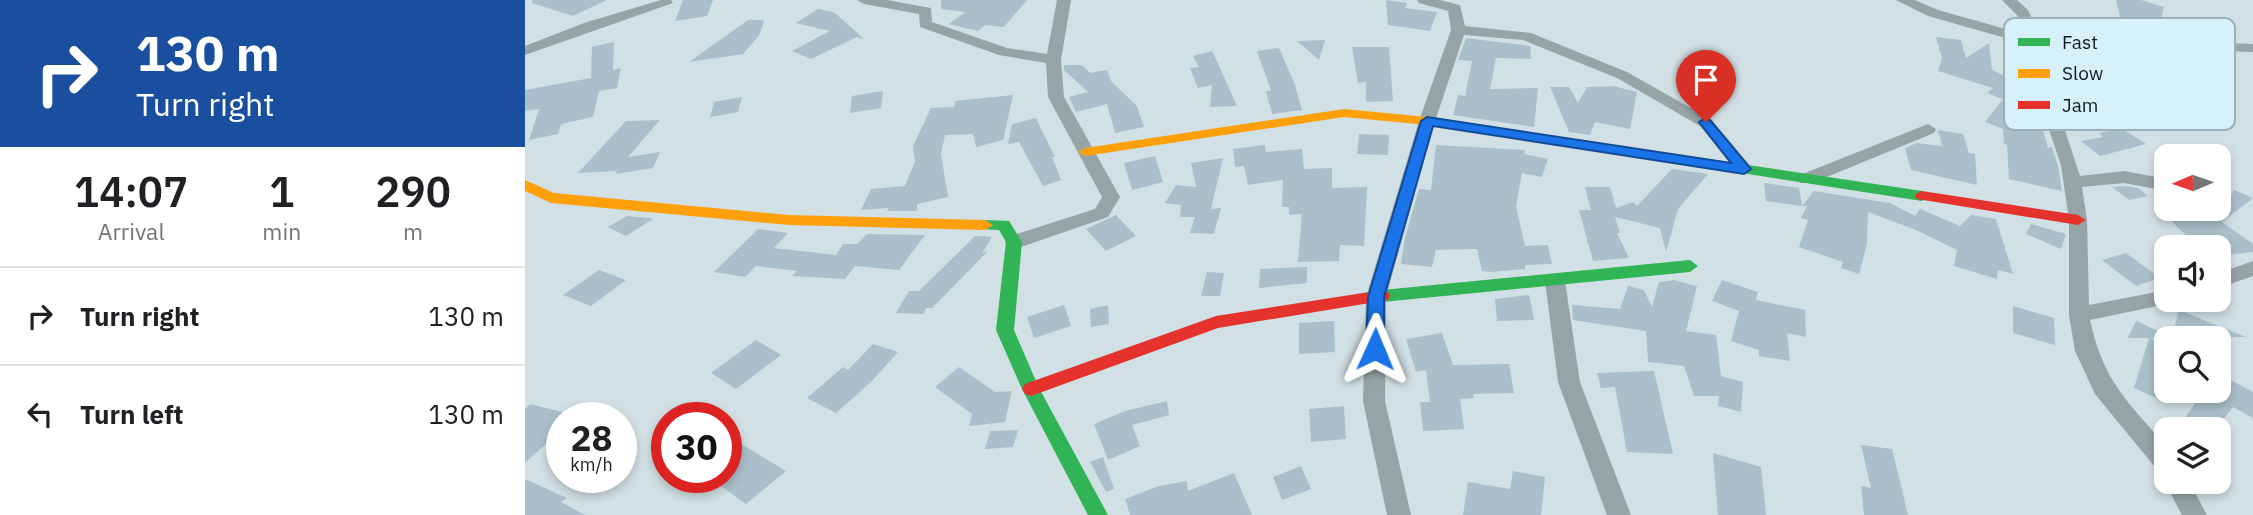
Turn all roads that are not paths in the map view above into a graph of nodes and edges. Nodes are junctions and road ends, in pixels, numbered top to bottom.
1 (865, 0) edge
2 (1064, 0) edge
3 (1424, 0) edge
4 (1903, 0) edge
5 (2009, 0) edge
6 (666, 3) dead end
7 (2025, 18) edge
8 (1458, 30) junction
9 (2004, 33) edge
10 (2235, 47) edge
11 (2253, 48) edge
12 (525, 51) edge
13 (1053, 60) junction
14 (1427, 121) junction
15 (1928, 129) dead end
16 (2056, 130) edge
17 (1086, 152) junction
18 (1744, 169) junction
19 (1806, 178) junction
20 (2072, 182) junction
21 (2154, 183) edge
22 (525, 186) edge
23 (2078, 220) junction
24 (1014, 242) junction
25 (1690, 266) dead end
26 (2253, 268) edge
27 (2231, 276) edge
28 (1555, 281) junction
29 (1376, 297) junction
30 (2154, 300) edge
31 (2079, 315) junction
32 (1031, 389) junction
33 (2154, 449) edge
34 (2184, 494) edge
35 (1098, 515) edge
36 (1399, 515) edge
37 (1619, 515) edge
38 (2196, 515) edge

1 - 13 street
2 - 13 street
3 - 8 street
4 - 9 street
5 - 7 street
6 - 12 street
8 - 14 street
8 - 18 street
10 - 11 street
13 - 17 street
14 - 17 street
14 - 18 street
14 - 29 street
15 - 19 street
16 - 20 street
17 - 24 street
18 - 19 street
19 - 23 street
20 - 21 street
20 - 23 street
22 - 24 street
23 - 31 street
24 - 32 street
25 - 28 street
26 - 27 street
28 - 29 street
28 - 37 street
29 - 32 street
29 - 36 street
30 - 31 street
31 - 33 street
32 - 35 street
34 - 38 street

